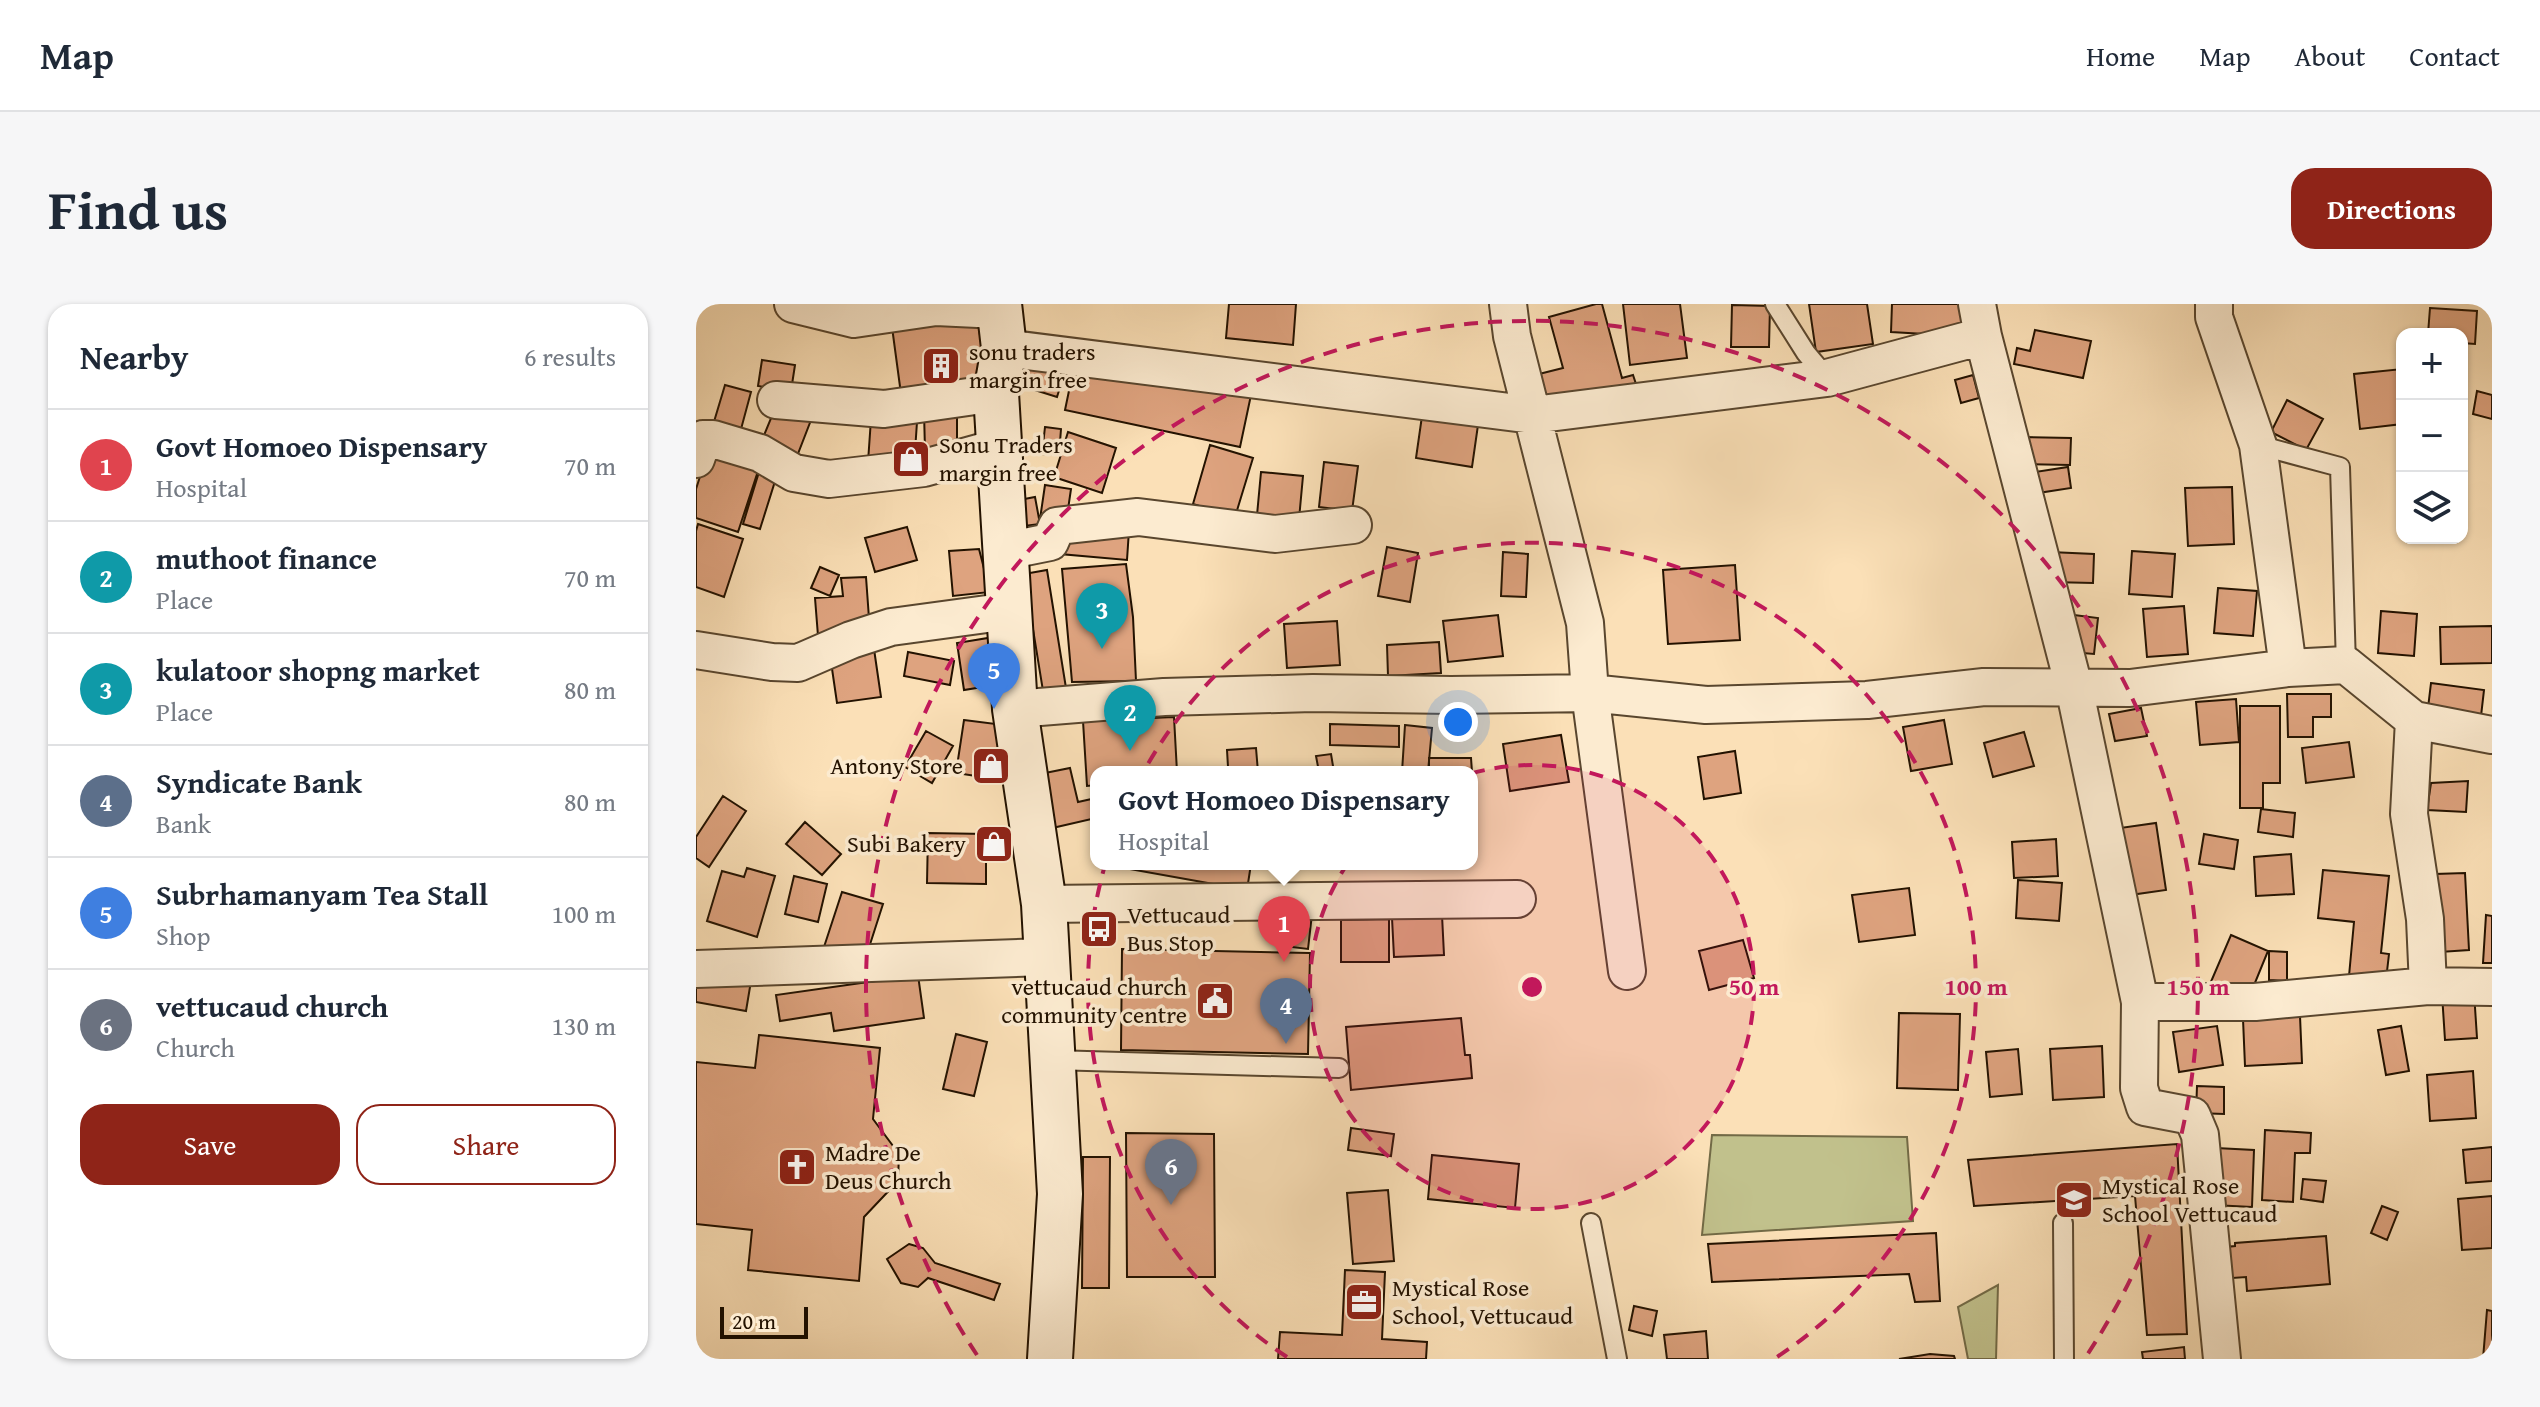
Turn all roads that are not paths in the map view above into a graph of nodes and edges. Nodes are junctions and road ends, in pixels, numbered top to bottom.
1 (793, 304) edge
2 (1508, 304) edge
3 (1775, 304) edge
4 (2214, 304) edge
5 (1980, 320) edge
6 (1001, 321) edge
7 (1827, 378) junction
8 (996, 393) junction
9 (776, 400) dead end
10 (1533, 415) junction
11 (2258, 445) junction
12 (1000, 447) junction
13 (696, 459) edge
14 (1353, 525) dead end
15 (1006, 551) junction
16 (1009, 611) junction
17 (696, 650) edge
18 (2346, 665) junction
19 (2288, 668) junction
20 (2074, 687) junction
21 (1590, 693) junction
22 (1015, 709) junction
23 (2414, 720) junction
24 (2492, 735) edge
25 (1517, 899) dead end
26 (1044, 904) junction
27 (1045, 957) junction
28 (696, 969) edge
29 (1627, 971) dead end
30 (2428, 986) junction
31 (2492, 987) edge
32 (2140, 1002) junction
33 (1052, 1060) junction
34 (1339, 1068) dead end
35 (1591, 1223) dead end
36 (2063, 1223) dead end
37 (1050, 1359) edge
38 (1617, 1359) edge
39 (2064, 1359) edge
40 (2222, 1359) edge

1 - 6 street
2 - 10 street
3 - 7 lane
4 - 11 street
5 - 7 street
5 - 20 street
6 - 8 main road
6 - 10 street
7 - 10 street
8 - 9 street
8 - 12 main road
10 - 21 street
11 - 18 lane
11 - 19 street
12 - 13 street
12 - 15 main road
14 - 15 street
15 - 16 main road
16 - 17 street
16 - 22 main road
18 - 19 street
18 - 23 street
19 - 20 street
20 - 21 street
20 - 32 street
21 - 22 street
21 - 29 street
22 - 26 main road
23 - 24 street
23 - 30 street
25 - 26 street
26 - 27 main road
27 - 28 street
27 - 33 main road
30 - 31 street
30 - 32 street
32 - 40 street
33 - 34 lane
33 - 37 main road
35 - 38 lane
36 - 39 lane

